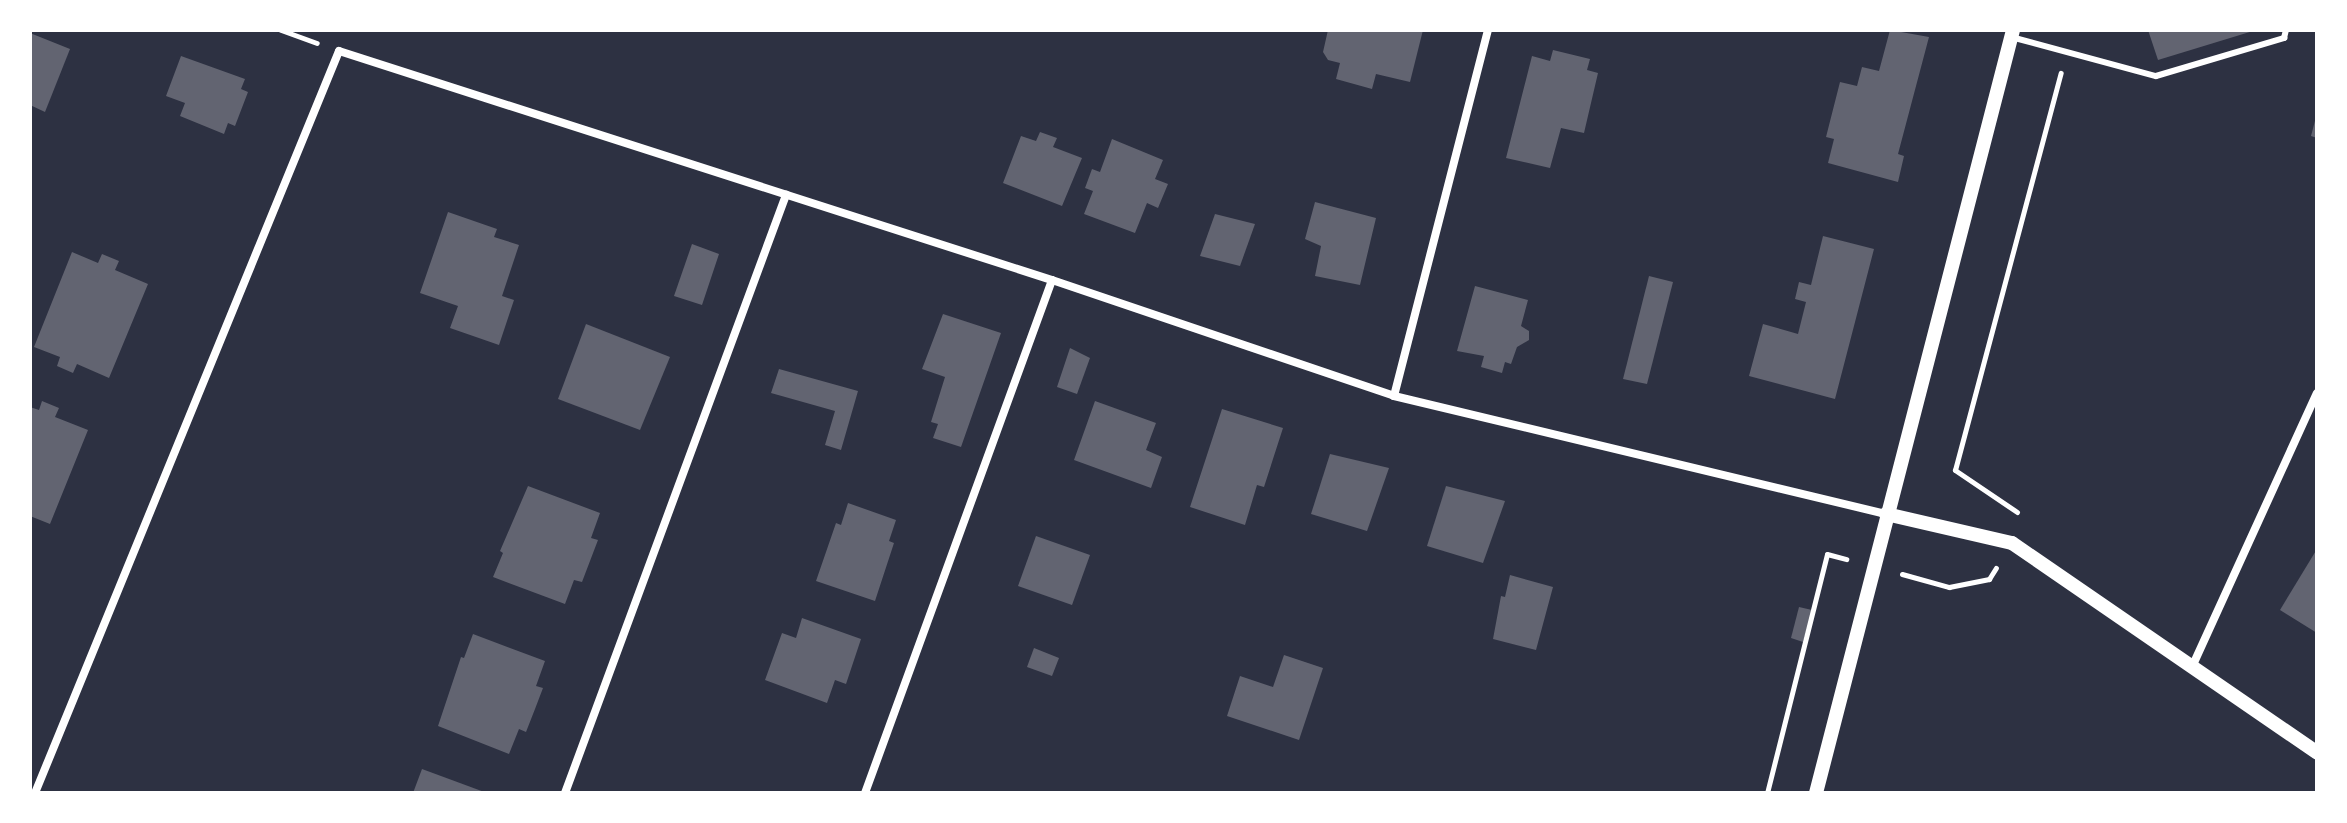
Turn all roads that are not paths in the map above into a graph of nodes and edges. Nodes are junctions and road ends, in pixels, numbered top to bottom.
1 (1488, 30) edge
2 (2286, 30) edge
3 (2012, 33) edge
4 (786, 195) junction
5 (1052, 280) junction
6 (2317, 393) edge
7 (1394, 396) junction
8 (1886, 514) junction
9 (2192, 667) junction
10 (2317, 753) edge
11 (35, 793) edge
12 (565, 793) edge
13 (865, 793) edge
14 (1816, 793) edge

1 - 7 street
2 - 3 lane
3 - 8 street
4 - 5 street
4 - 11 street
4 - 12 street
5 - 7 street
5 - 13 street
6 - 9 street
7 - 8 street
8 - 9 street
8 - 14 street
9 - 10 street

